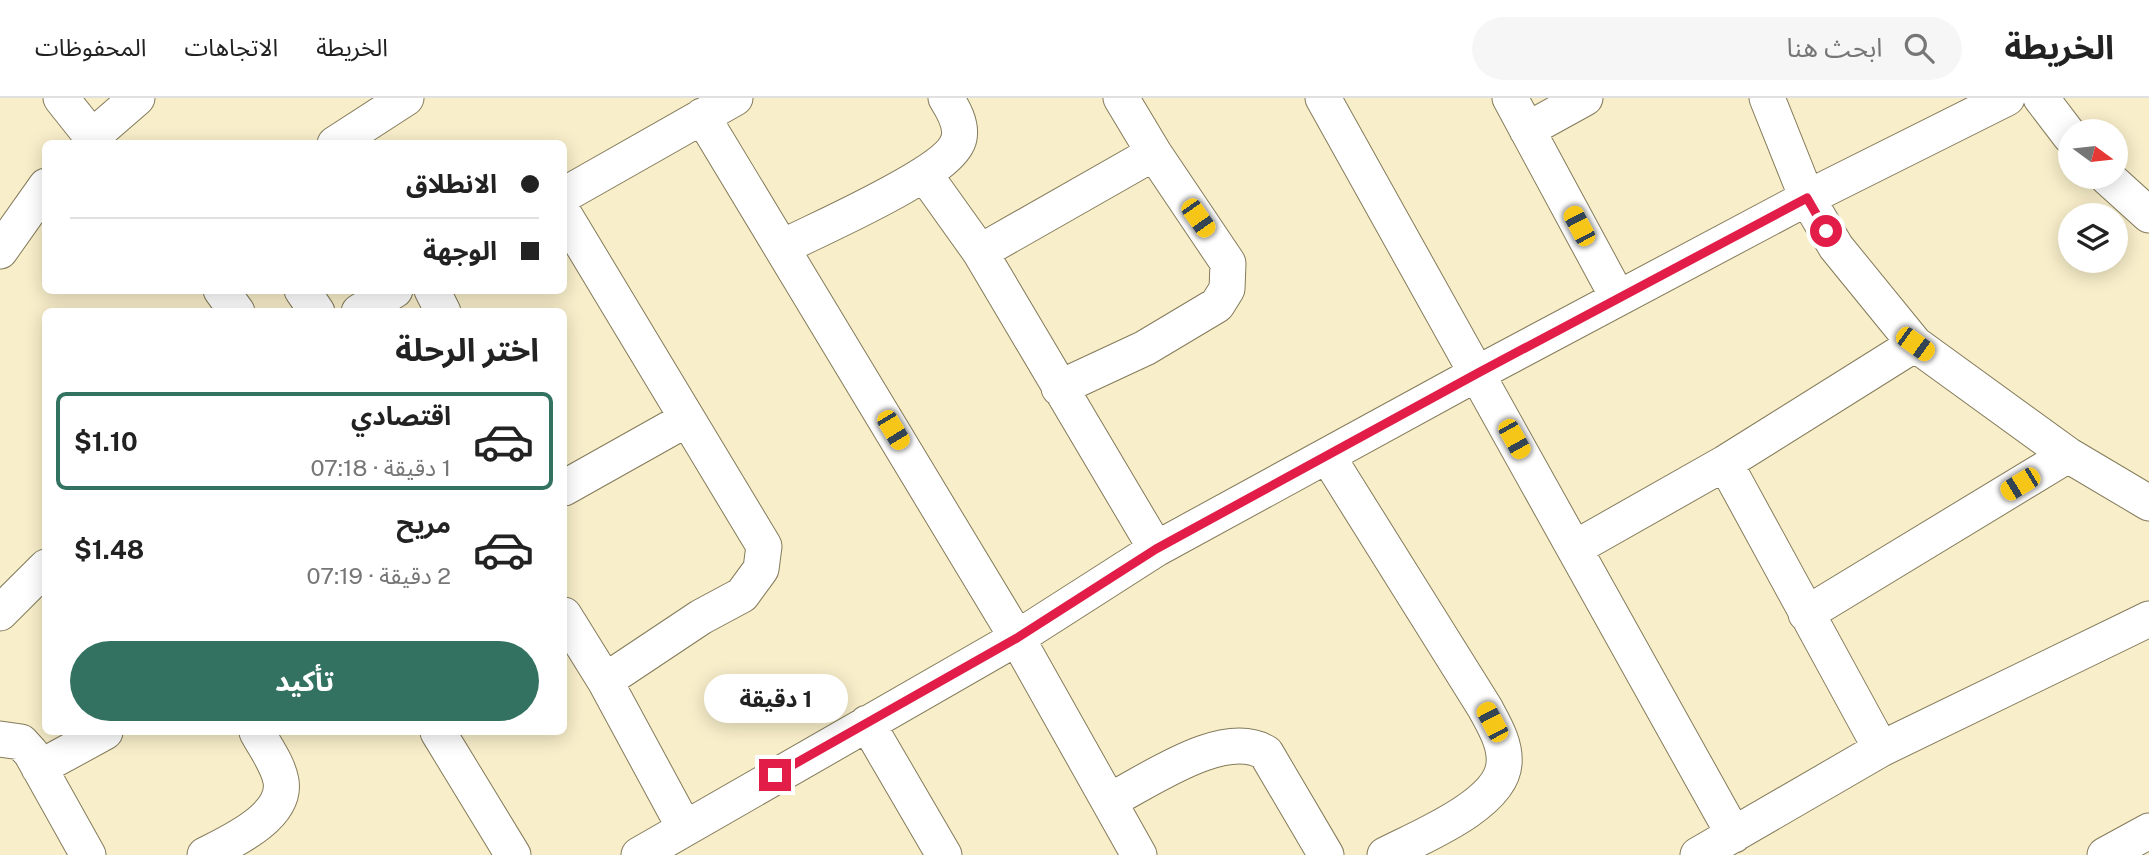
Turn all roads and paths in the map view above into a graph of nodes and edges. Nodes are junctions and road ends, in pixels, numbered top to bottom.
1 (61, 98) edge
2 (137, 98) edge
3 (406, 98) edge
4 (735, 98) edge
5 (946, 98) edge
6 (1121, 98) edge
7 (1323, 98) edge
8 (1510, 98) edge
9 (1585, 98) edge
10 (1767, 98) edge
11 (2007, 98) edge
12 (2041, 98) edge
13 (702, 116) junction
14 (2058, 120) edge
15 (1527, 130) junction
16 (92, 140) edge
17 (94, 140) edge
18 (345, 140) edge
19 (1154, 153) junction
20 (925, 175) junction
21 (2120, 189) edge
22 (42, 190) edge
23 (567, 193) edge
24 (1807, 198) junction
25 (2149, 215) edge
26 (567, 219) edge
27 (6, 227) edge
28 (783, 247) junction
29 (980, 252) junction
30 (388, 294) edge
31 (1618, 298) junction
32 (366, 308) edge
33 (1915, 344) junction
34 (1478, 373) junction
35 (1059, 388) junction
36 (687, 419) junction
37 (2068, 455) junction
38 (1328, 457) junction
39 (1725, 463) junction
40 (567, 486) edge
41 (2149, 503) edge
42 (1575, 548) junction
43 (1156, 549) junction
44 (42, 570) edge
45 (0, 613) edge
46 (1806, 614) junction
47 (2149, 619) edge
48 (567, 620) edge
49 (1017, 638) junction
50 (605, 681) junction
51 (867, 723) junction
52 (100, 735) edge
53 (259, 735) edge
54 (440, 735) edge
55 (0, 739) edge
56 (1881, 748) junction
57 (40, 768) junction
58 (1109, 802) junction
59 (684, 827) junction
60 (2149, 831) edge
61 (1734, 835) junction
62 (88, 855) edge
63 (205, 855) edge
64 (513, 855) edge
65 (639, 855) edge
66 (944, 855) edge
67 (1139, 855) edge
68 (1326, 855) edge
69 (1385, 855) edge
70 (1698, 855) edge
71 (2105, 855) edge

1 - 16 street
2 - 17 street
3 - 18 street
4 - 13 street
5 - 20 street
6 - 19 street
7 - 34 street
8 - 15 street
9 - 15 street
10 - 24 street
11 - 24 street
12 - 14 street
13 - 23 street
13 - 28 street
15 - 31 street
19 - 29 street
19 - 35 street
20 - 28 street
20 - 29 street
21 - 25 street
22 - 27 street
24 - 31 street
24 - 33 street
26 - 36 street
28 - 49 street
29 - 35 street
30 - 32 street
31 - 34 street
33 - 37 street
33 - 39 street
34 - 38 street
34 - 42 street
35 - 43 street
36 - 40 street
36 - 50 street
37 - 41 street
37 - 46 street
38 - 43 street
38 - 69 street
39 - 42 street
39 - 46 street
42 - 61 street
43 - 49 street
44 - 45 street
46 - 56 street
47 - 56 street
48 - 50 street
49 - 51 street
49 - 58 street
50 - 59 street
51 - 59 street
51 - 66 street
52 - 57 street
53 - 63 street
54 - 64 street
55 - 57 street
56 - 61 street
57 - 62 street
58 - 67 street
58 - 68 street
59 - 65 street
60 - 71 street
61 - 70 street

